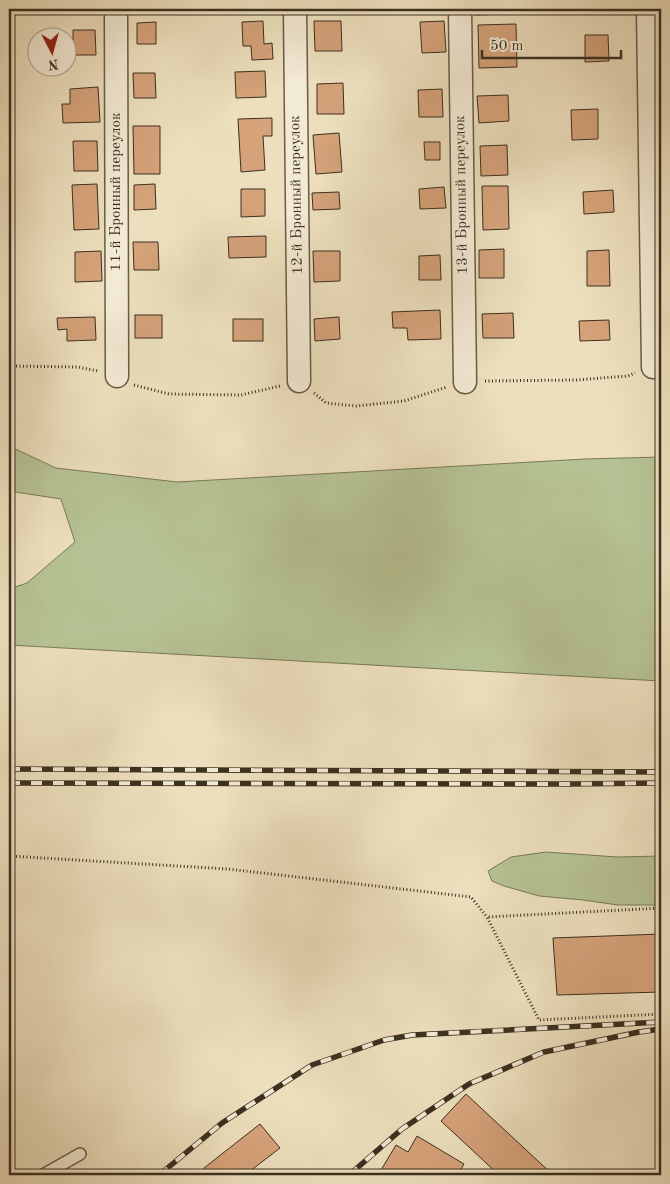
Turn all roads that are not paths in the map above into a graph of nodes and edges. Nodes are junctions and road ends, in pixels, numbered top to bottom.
1 (116, 9) edge
2 (295, 9) edge
3 (460, 9) edge
4 (648, 9) edge
5 (653, 367) road end
6 (117, 376) road end
7 (299, 381) road end
8 (465, 382) road end
9 (80, 1154) dead end
10 (43, 1175) edge

1 - 6 street, 11-й Бронный переулок
2 - 7 street, 12-й Бронный переулок
3 - 8 street, 13-й Бронный переулок
4 - 5 street
9 - 10 lane

